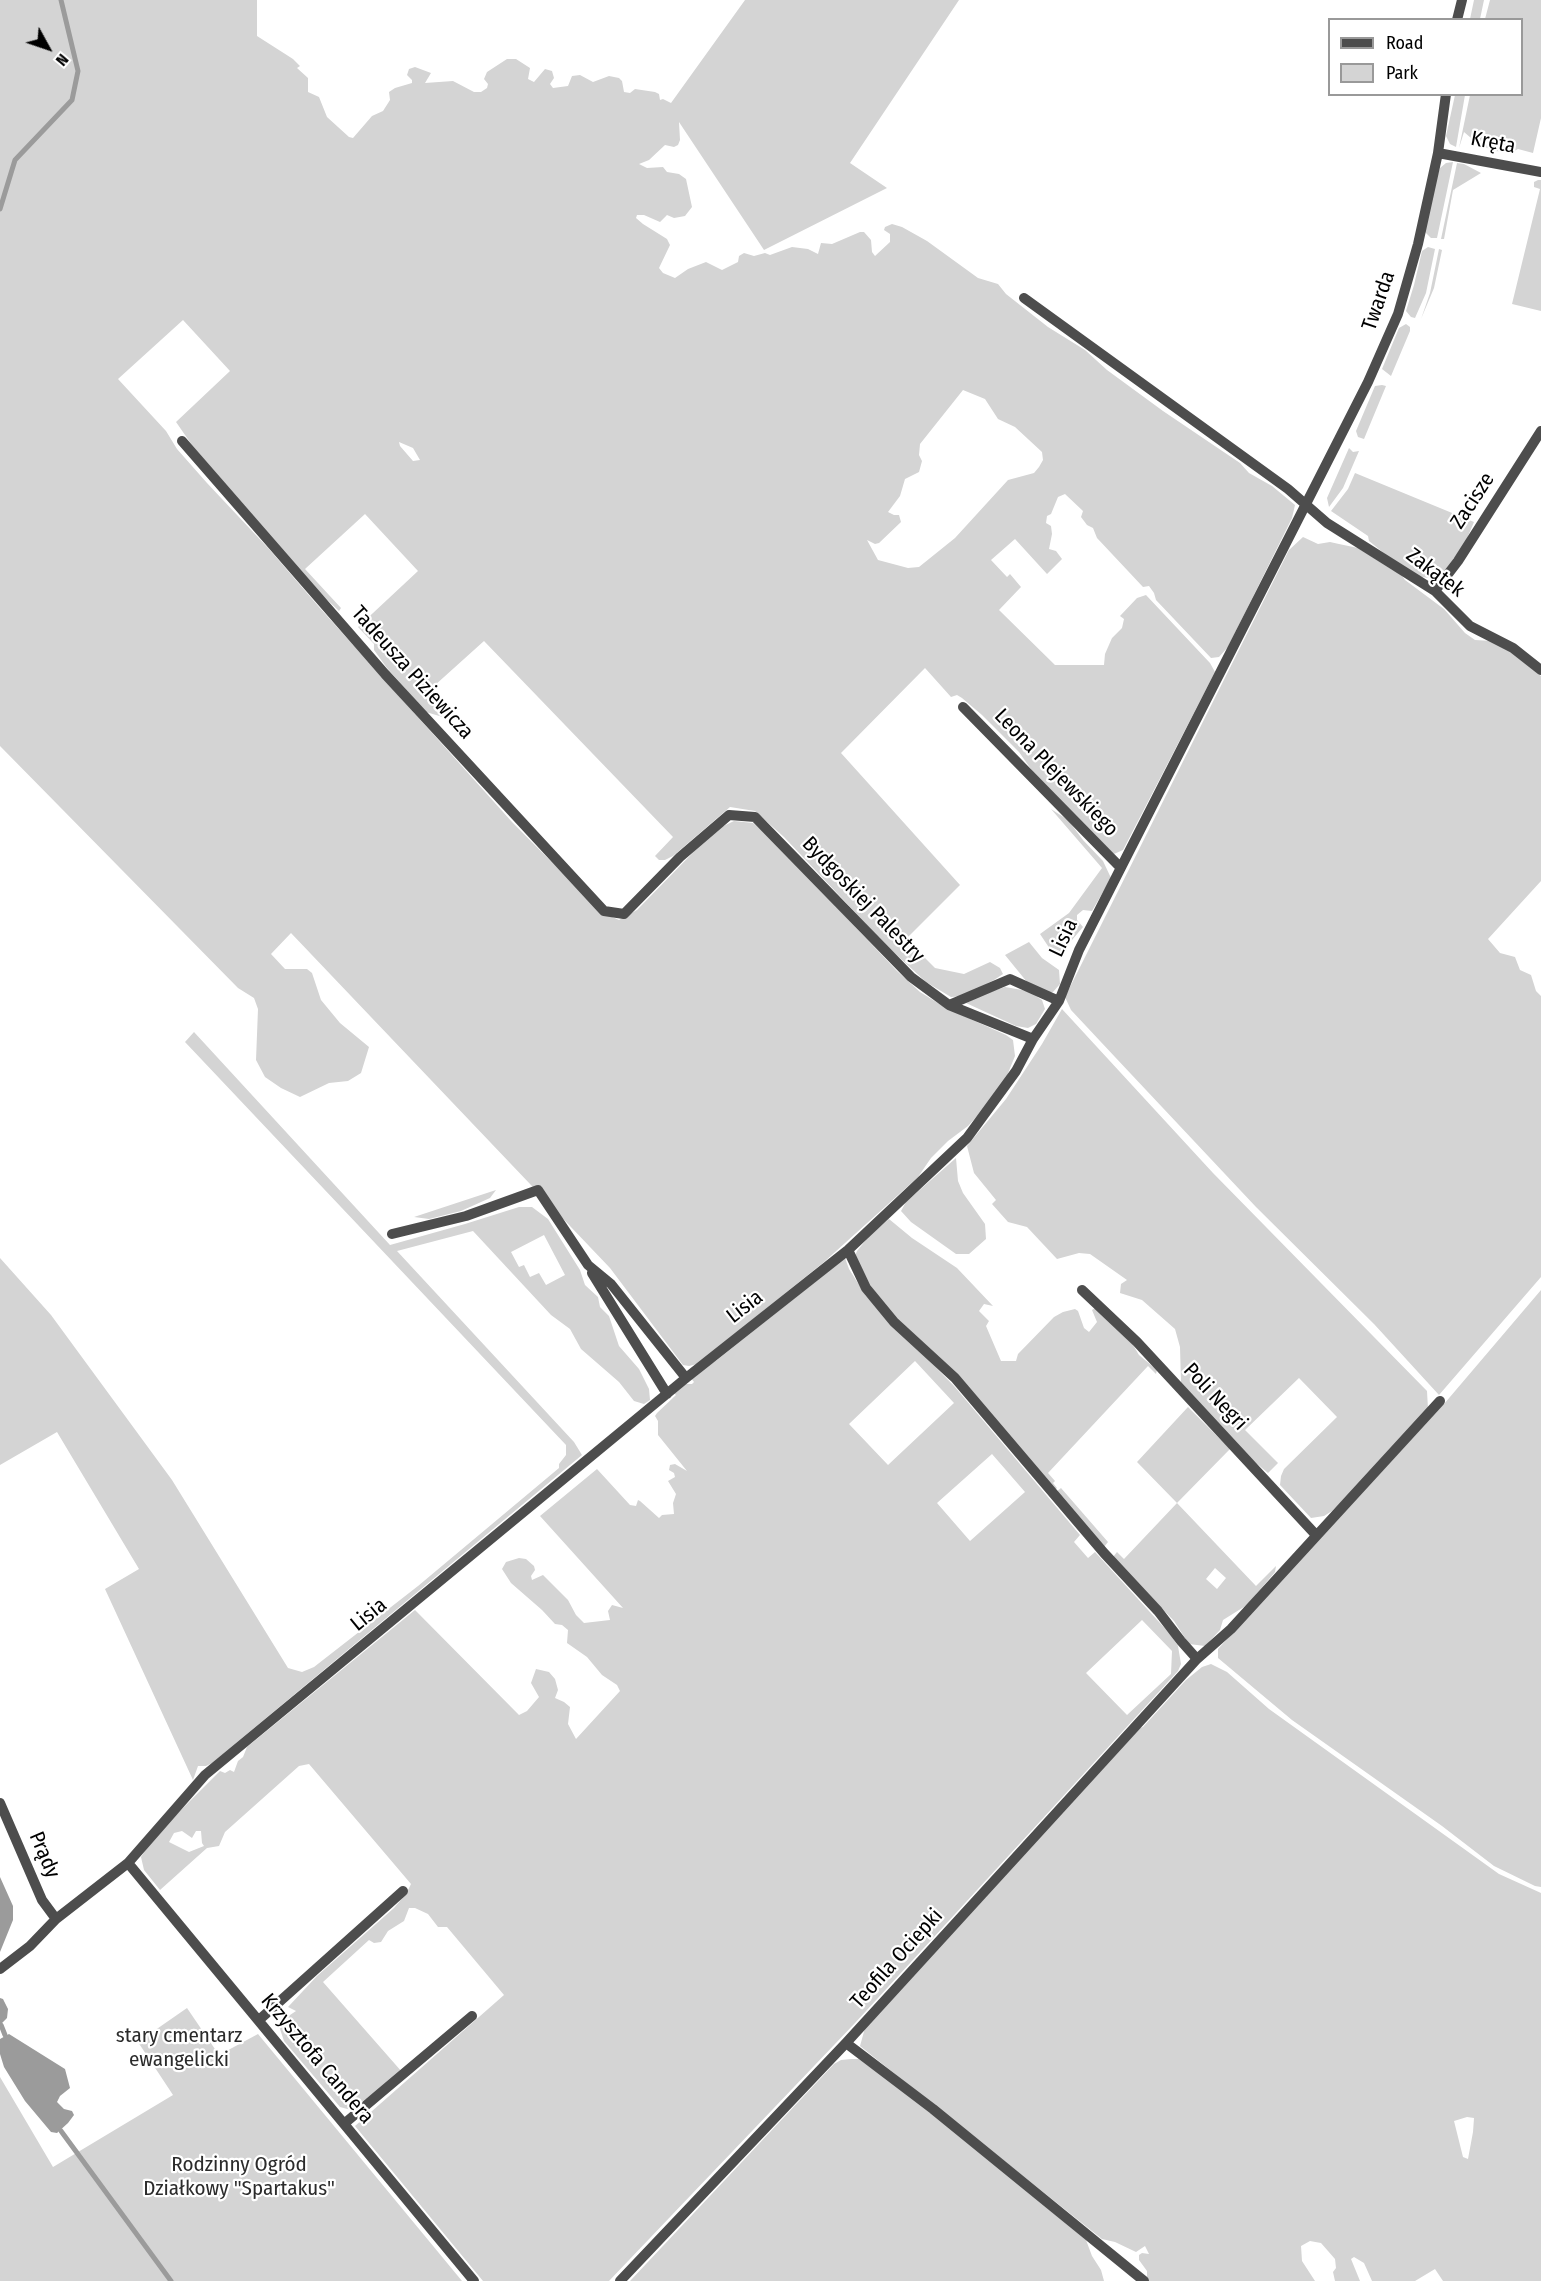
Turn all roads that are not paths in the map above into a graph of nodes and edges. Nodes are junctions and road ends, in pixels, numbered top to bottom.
1 (1462, 0) edge
2 (1458, 18) edge
3 (1446, 96) edge
4 (1438, 153) junction
5 (1541, 172) edge
6 (1024, 298) dead end
7 (1541, 430) edge
8 (182, 441) dead end
9 (1306, 506) junction
10 (1435, 591) junction
11 (1541, 670) edge
12 (963, 707) dead end
13 (755, 817) joint
14 (1120, 867) junction
15 (1059, 1001) junction
16 (949, 1005) junction
17 (1033, 1039) junction
18 (392, 1234) dead end
19 (848, 1250) junction
20 (588, 1265) junction
21 (1082, 1290) dead end
22 (686, 1378) junction
23 (667, 1394) junction
24 (1440, 1401) dead end
25 (1316, 1535) junction
26 (1197, 1659) junction
27 (0, 1803) edge
28 (128, 1863) junction
29 (403, 1891) dead end
30 (56, 1919) junction
31 (0, 1969) edge
32 (472, 2016) dead end
33 (259, 2020) junction
34 (846, 2043) junction
35 (345, 2123) junction
36 (474, 2281) edge
37 (620, 2281) edge
38 (1144, 2281) edge

1 - 2 street
3 - 4 street, Twarda
4 - 5 street, Kręta
4 - 9 street, Twarda
6 - 9 street, Zakątek
7 - 10 street, Zacisze
8 - 13 street, Tadeusza Piziewicza
9 - 10 street, Zakątek
9 - 14 street, Lisia
10 - 11 street, Zakątek
12 - 14 street, Leona Plejewskiego
13 - 16 street, Bydgoskiej Palestry
14 - 15 street, Lisia
15 - 16 street
15 - 17 street, Lisia
16 - 17 street, Bydgoskiej Palestry
17 - 19 street, Lisia
18 - 20 street
19 - 22 street, Lisia
19 - 26 street
20 - 22 street
20 - 23 street
21 - 25 street, Poli Negri
22 - 23 street, Lisia
23 - 28 street, Lisia
24 - 25 street, Teofila Ociepki
25 - 26 street, Teofila Ociepki
26 - 34 street, Teofila Ociepki
27 - 30 street, Prądy
28 - 30 street, Lisia
28 - 33 street, Krzysztofa Candera
29 - 33 street
30 - 31 street, Lisia
32 - 35 street
33 - 35 street, Krzysztofa Candera
34 - 37 street, Teofila Ociepki
34 - 38 street
35 - 36 street, Krzysztofa Candera

